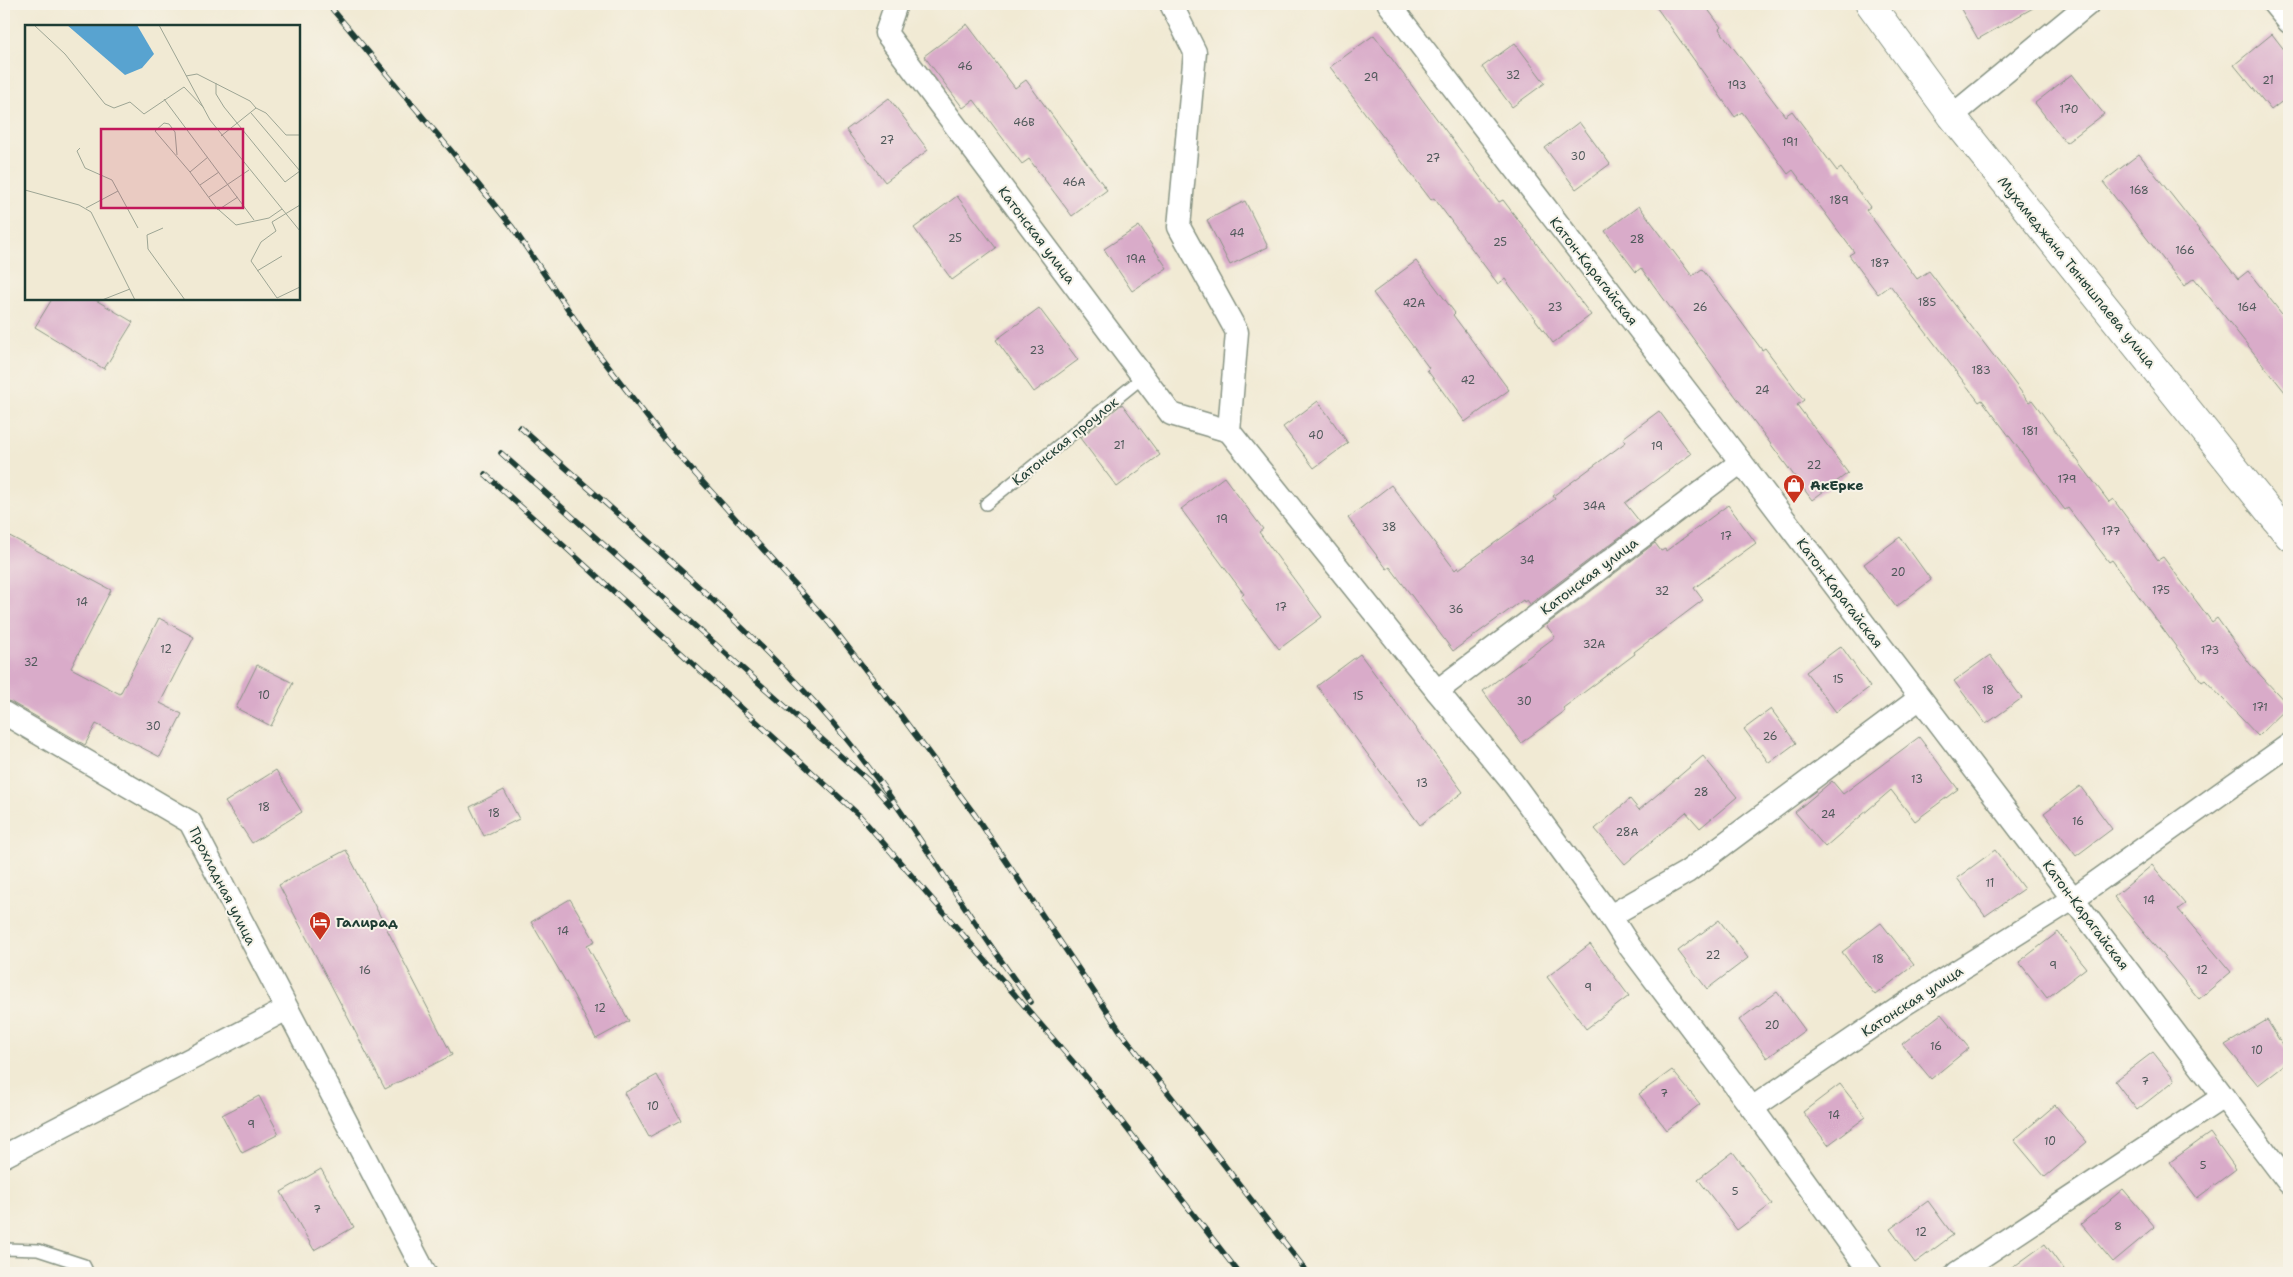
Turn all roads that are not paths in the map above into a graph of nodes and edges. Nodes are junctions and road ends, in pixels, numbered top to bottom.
1 (896, 4) edge
2 (1171, 4) edge
3 (1389, 4) edge
4 (1870, 4) edge
5 (2088, 4) edge
6 (2274, 4) edge
7 (2289, 22) edge
8 (1952, 116) junction
9 (1143, 377) junction
10 (1229, 431) junction
11 (1741, 462) junction
12 (986, 504) dead end
13 (2289, 536) edge
14 (1438, 691) junction
15 (1920, 698) junction
16 (4, 713) edge
17 (2289, 745) edge
18 (2074, 898) junction
19 (1610, 916) junction
20 (287, 1009) junction
21 (2223, 1097) junction
22 (1752, 1108) junction
23 (4, 1156) edge
24 (2289, 1183) edge
25 (4, 1249) edge
26 (88, 1273) edge
27 (425, 1273) edge
28 (1871, 1273) edge
29 (1957, 1273) edge

1 - 9 street, Катонская улица
2 - 10 street
3 - 11 street, Катон-Карагайская
4 - 8 street, Мухамеджана Тынышпаева улица
5 - 8 street
6 - 7 street
8 - 13 street, Мухамеджана Тынышпаева улица
9 - 10 street, Катонская улица
9 - 12 lane, Катонская проулок
10 - 14 street
11 - 14 street, Катонская улица
11 - 15 street, Катон-Карагайская
14 - 19 street
15 - 18 street, Катон-Карагайская
15 - 19 street
16 - 20 street, Прохладная улица
17 - 18 street, Катонская улица
18 - 21 street, Катон-Карагайская
18 - 22 street, Катонская улица
19 - 22 street
20 - 23 street
20 - 27 street, Прохладная улица
21 - 24 street, Катон-Карагайская
21 - 29 street
22 - 28 street
25 - 26 lane

